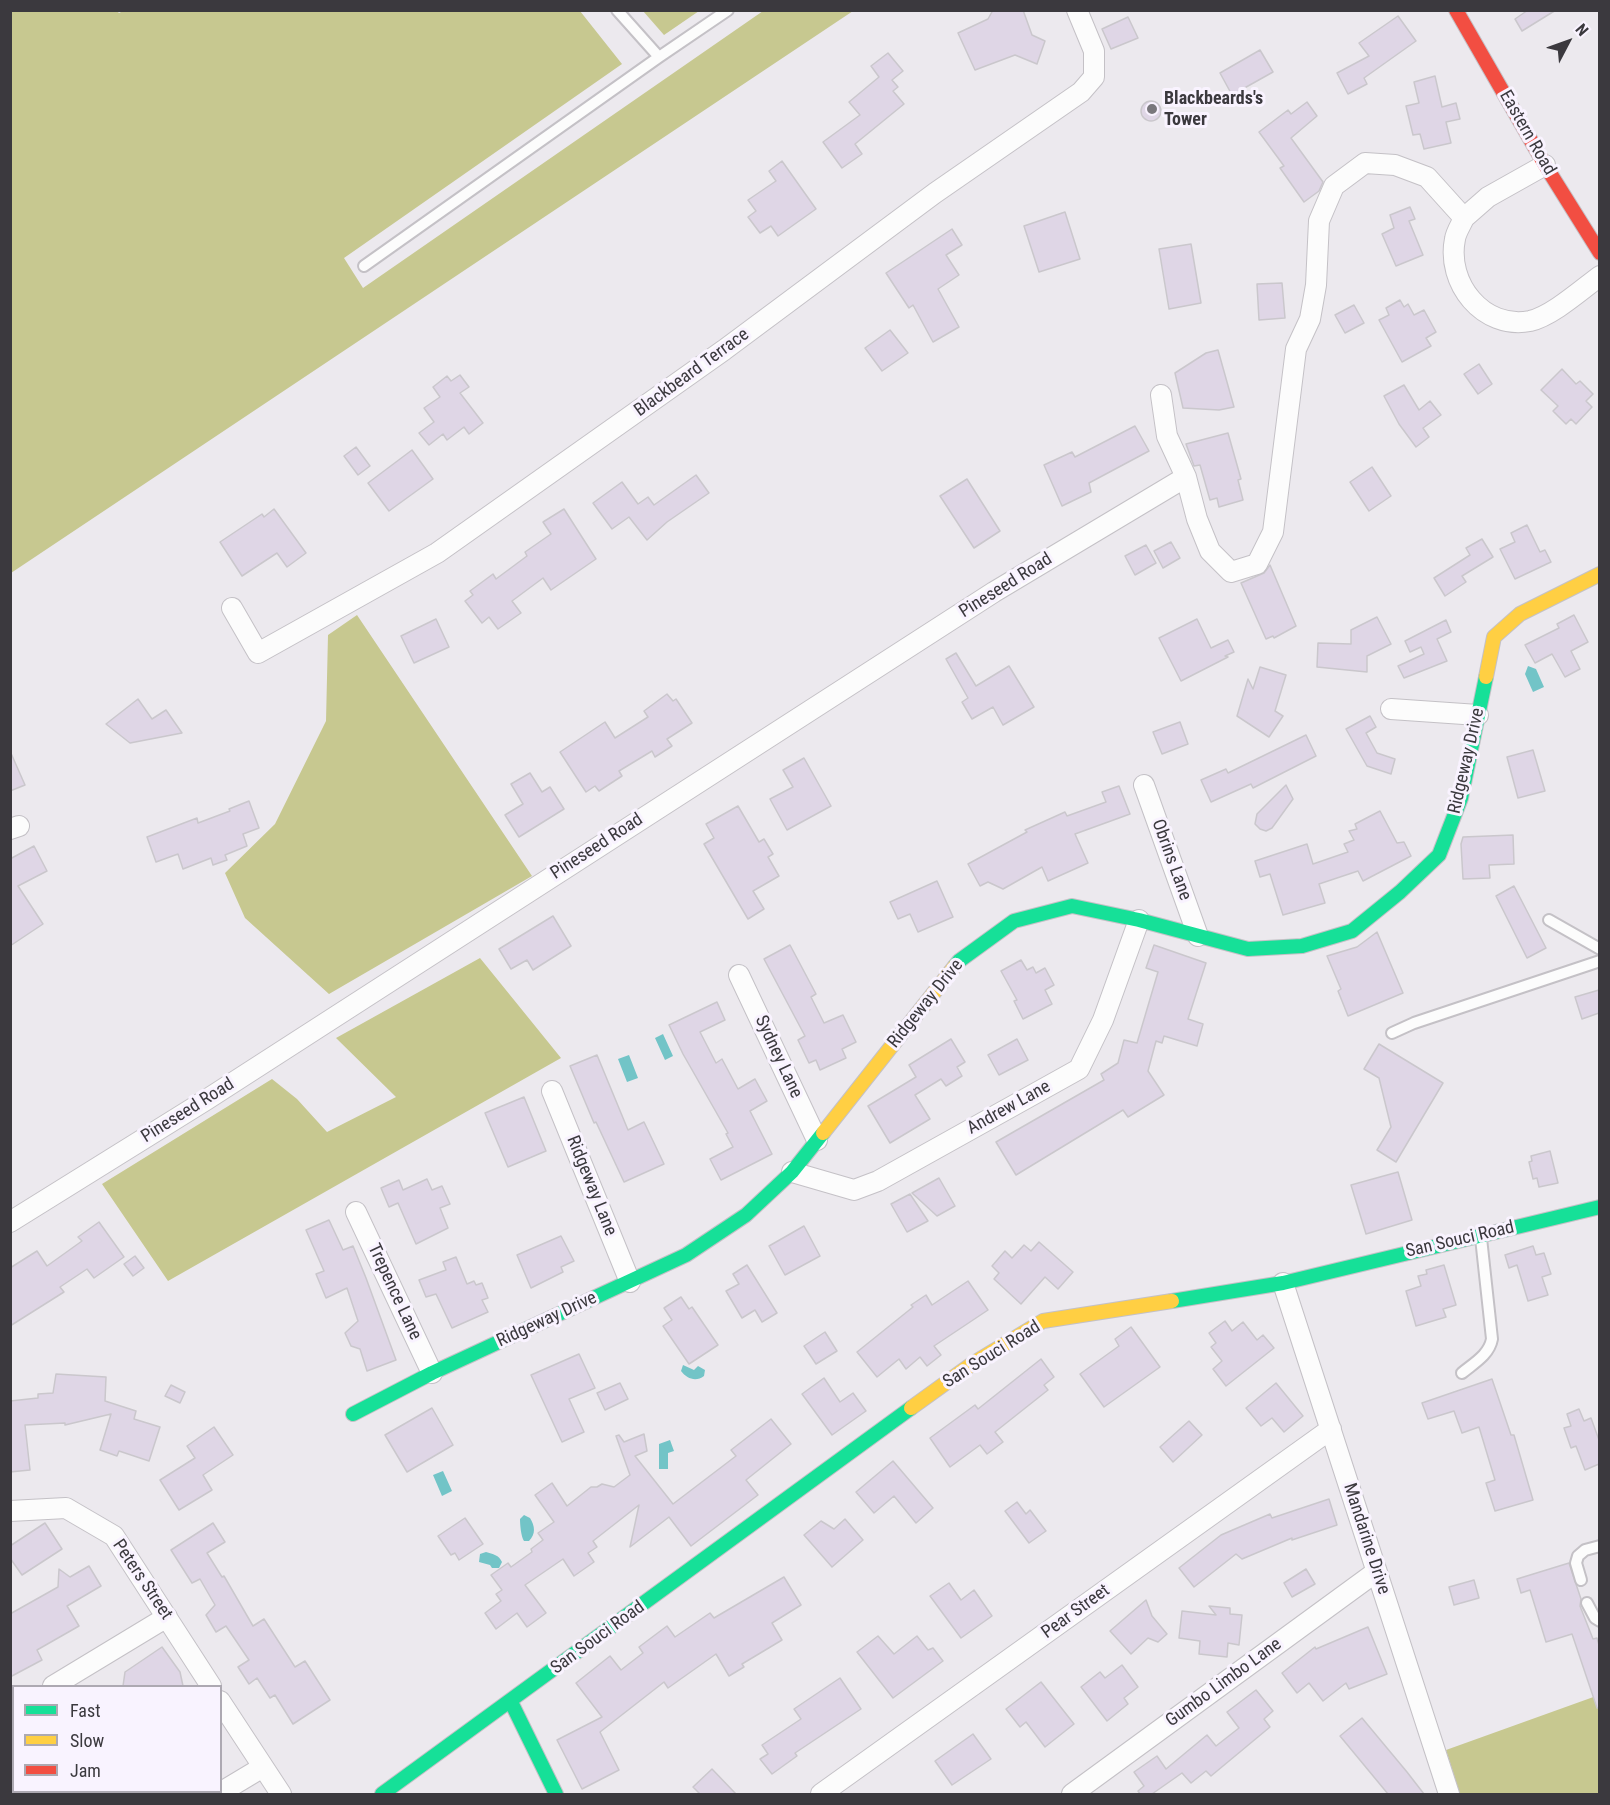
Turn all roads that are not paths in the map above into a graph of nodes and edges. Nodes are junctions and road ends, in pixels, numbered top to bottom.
1 (617, 10) edge
2 (728, 10) edge
3 (1077, 10) edge
4 (1456, 10) edge
5 (658, 57) junction
6 (1545, 165) junction
7 (1464, 218) junction
8 (1599, 254) edge
9 (364, 266) dead end
10 (1599, 276) edge
11 (1161, 395) dead end
12 (1186, 477) junction
13 (1599, 574) edge
14 (232, 608) dead end
15 (1391, 709) dead end
16 (1478, 715) junction
17 (1144, 785) dead end
18 (1139, 920) junction
19 (1549, 920) dead end
20 (1198, 936) junction
21 (1599, 949) edge
22 (1599, 962) edge
23 (739, 975) dead end
24 (1392, 1033) dead end
25 (552, 1091) dead end
26 (818, 1140) junction
27 (792, 1172) junction
28 (1599, 1207) edge
29 (356, 1212) dead end
30 (10, 1222) edge
31 (1481, 1234) junction
32 (630, 1282) junction
33 (1283, 1283) junction
34 (432, 1373) junction
35 (1462, 1373) dead end
36 (353, 1414) dead end
37 (1331, 1429) junction
38 (10, 1511) edge
39 (1599, 1546) edge
40 (1376, 1572) junction
41 (1581, 1580) dead end
42 (1587, 1603) dead end
43 (167, 1617) junction
44 (1599, 1621) edge
45 (55, 1685) edge
46 (211, 1685) edge
47 (511, 1702) junction
48 (222, 1704) edge
49 (263, 1767) junction
50 (222, 1792) edge
51 (281, 1794) edge
52 (382, 1794) edge
53 (556, 1794) edge
54 (821, 1794) edge
55 (1072, 1794) edge
56 (1449, 1794) edge

1 - 5 lane
2 - 5 lane
3 - 14 street, Blackbeard Terrace
4 - 6 main road, Eastern Road
5 - 9 lane
6 - 7 street
6 - 8 main road, Eastern Road
7 - 10 street
7 - 12 street
11 - 12 street
12 - 30 street, Pineseed Road
13 - 16 main road, Ridgeway Drive
15 - 16 street
16 - 20 main road, Ridgeway Drive
17 - 20 street, Obrins Lane
18 - 20 main road, Ridgeway Drive
18 - 26 main road, Ridgeway Drive
18 - 27 street, Andrew Lane
19 - 21 lane
22 - 24 lane
23 - 26 street, Sydney Lane
25 - 32 street, Ridgeway Lane
26 - 27 main road, Ridgeway Drive
27 - 32 main road, Ridgeway Drive
28 - 31 main road, San Souci Road
29 - 34 street, Trepence Lane
31 - 33 main road, San Souci Road
31 - 35 lane
32 - 34 main road, Ridgeway Drive
33 - 37 street, Mandarine Drive
33 - 47 main road, San Souci Road
34 - 36 main road, Ridgeway Drive
37 - 40 street, Mandarine Drive
37 - 54 street, Pear Street
38 - 43 street, Peters Street
39 - 41 lane
40 - 55 street, Gumbo Limbo Lane
40 - 56 street, Mandarine Drive
42 - 44 lane
43 - 45 street
43 - 46 street, Peters Street
47 - 52 main road, San Souci Road
47 - 53 main road
48 - 49 street
49 - 50 street
49 - 51 street

